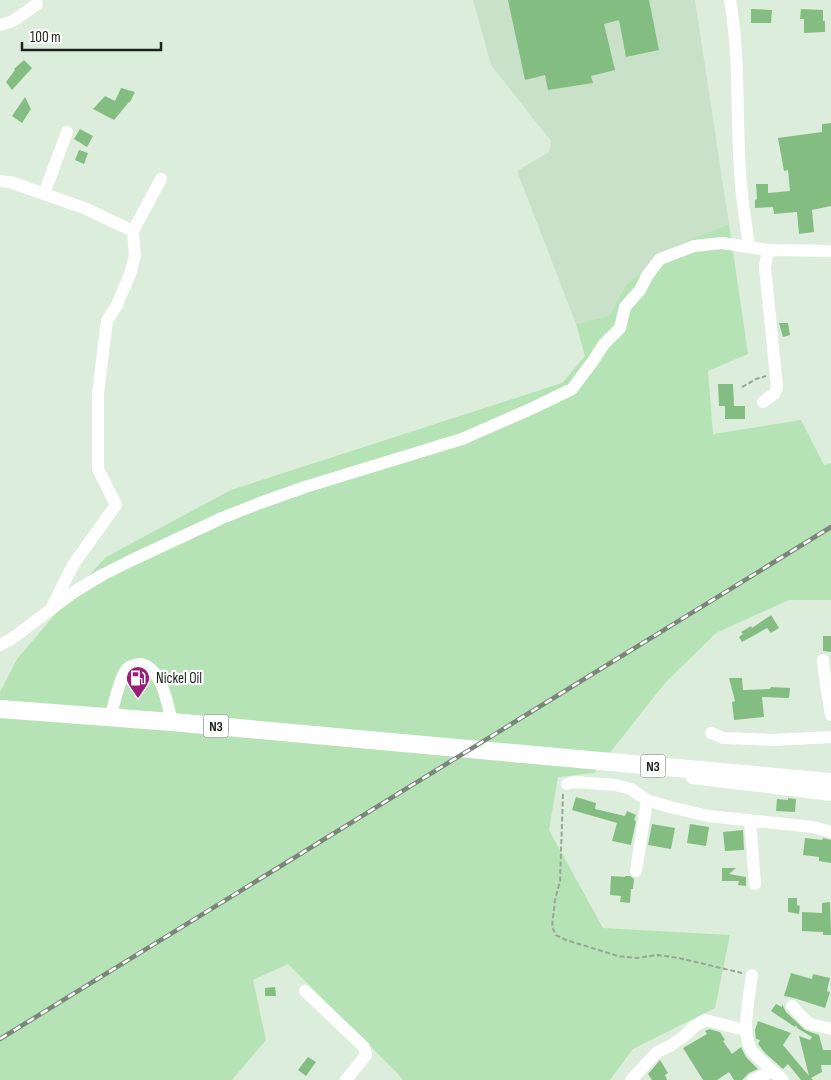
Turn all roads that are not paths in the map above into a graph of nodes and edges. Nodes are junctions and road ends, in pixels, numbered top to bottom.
1 (730, 0) edge
2 (37, 4) dead end
3 (0, 25) edge
4 (67, 132) dead end
5 (161, 179) dead end
6 (0, 180) edge
7 (44, 194) junction
8 (132, 231) junction
9 (749, 246) junction
10 (768, 250) junction
11 (831, 251) edge
12 (764, 402) dead end
13 (51, 609) junction
14 (0, 646) edge
15 (823, 660) dead end
16 (0, 709) edge
17 (831, 715) edge
18 (110, 718) junction
19 (172, 722) junction
20 (711, 733) dead end
21 (831, 737) edge
22 (576, 759) junction
23 (831, 782) edge
24 (567, 784) road end
25 (831, 795) edge
26 (648, 800) junction
27 (750, 820) junction
28 (831, 832) edge
29 (636, 872) dead end
30 (755, 884) dead end
31 (752, 975) road end
32 (305, 991) dead end
33 (792, 1006) dead end
34 (831, 1029) edge
35 (745, 1030) junction
36 (773, 1071) junction
37 (346, 1080) edge
38 (631, 1080) edge
39 (753, 1080) edge
40 (783, 1080) edge

1 - 9 street
2 - 3 street
4 - 7 street
5 - 8 street
6 - 7 street
7 - 8 street
8 - 13 street
9 - 10 street
9 - 13 street
10 - 11 street
10 - 12 street
13 - 14 street
15 - 17 street
16 - 18 highway, N3
18 - 19 highway, N3
18 - 19 street
19 - 22 highway, N3
20 - 21 street
22 - 23 highway, N3
22 - 25 street
24 - 26 street
26 - 27 street
26 - 29 street
27 - 28 street
27 - 30 street
31 - 35 street
32 - 37 street
33 - 34 street
35 - 36 street
35 - 38 street
36 - 39 street
36 - 40 street

